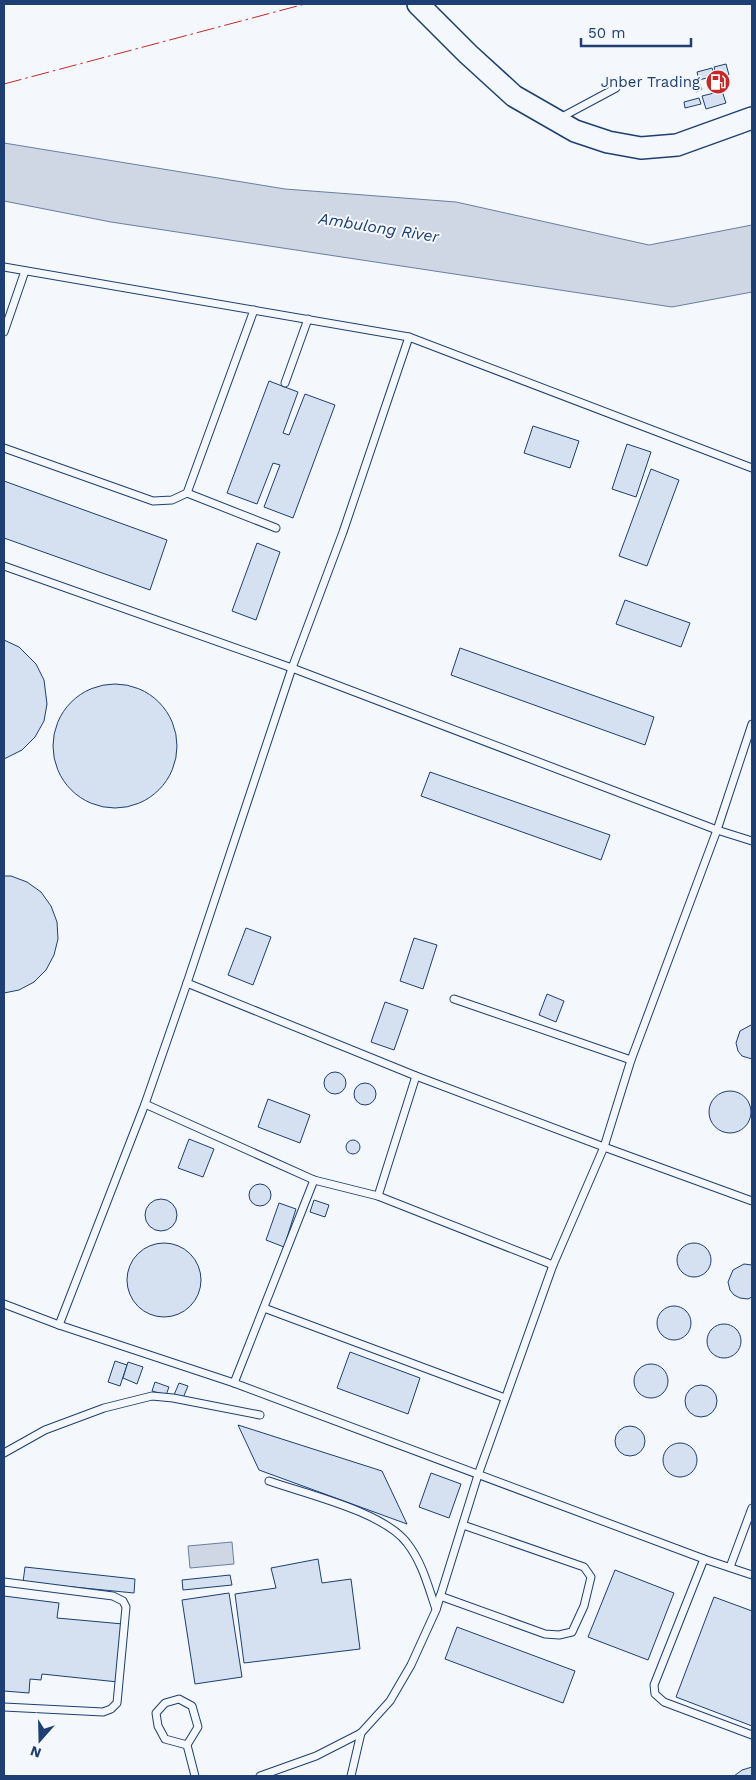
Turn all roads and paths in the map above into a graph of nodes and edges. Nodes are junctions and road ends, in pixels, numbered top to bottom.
1 (418, 4) edge
2 (616, 88) dead end
3 (752, 118) edge
4 (555, 120) junction
5 (4, 267) edge
6 (25, 271) junction
7 (254, 310) junction
8 (308, 319) junction
9 (4, 332) edge
10 (409, 337) junction
11 (285, 383) dead end
12 (4, 448) edge
13 (752, 468) edge
14 (187, 493) junction
15 (276, 528) dead end
16 (4, 566) edge
17 (292, 668) junction
18 (752, 724) edge
19 (717, 830) junction
20 (752, 841) edge
21 (187, 983) junction
22 (454, 999) dead end
23 (631, 1060) junction
24 (416, 1076) junction
25 (145, 1104) junction
26 (604, 1147) junction
27 (314, 1180) junction
28 (378, 1196) junction
29 (752, 1201) edge
30 (554, 1265) junction
31 (4, 1304) edge
32 (264, 1308) junction
33 (59, 1324) junction
34 (234, 1383) junction
35 (505, 1398) junction
36 (260, 1416) dead end
37 (4, 1453) edge
38 (478, 1475) junction
39 (269, 1481) dead end
40 (752, 1508) edge
41 (462, 1524) junction
42 (704, 1559) junction
43 (730, 1567) junction
44 (752, 1575) edge
45 (4, 1582) edge
46 (440, 1596) junction
47 (436, 1610) junction
48 (4, 1707) edge
49 (361, 1732) junction
50 (752, 1735) edge
51 (187, 1746) junction
52 (195, 1776) edge
53 (260, 1776) edge
54 (351, 1776) edge

1 - 4 main road
2 - 4 lane
3 - 4 main road
5 - 6 lane
6 - 7 lane
6 - 9 lane
7 - 8 lane
7 - 14 lane
8 - 10 lane
8 - 11 lane
10 - 13 lane
10 - 17 lane
12 - 14 lane
14 - 15 lane
16 - 17 lane
17 - 19 lane
17 - 21 lane
18 - 19 lane
19 - 20 lane
19 - 23 lane
21 - 24 lane
21 - 25 lane
22 - 23 lane
23 - 26 lane
24 - 26 lane
24 - 28 lane
25 - 27 lane
25 - 33 lane
26 - 29 lane
26 - 30 lane
27 - 28 lane
27 - 32 lane
28 - 30 lane
30 - 35 lane
31 - 33 lane
32 - 34 lane
32 - 35 lane
33 - 34 lane
34 - 38 lane
35 - 38 lane
36 - 37 lane
38 - 41 lane
38 - 42 lane
39 - 47 lane
40 - 43 lane
41 - 46 lane
41 - 46 lane
42 - 43 lane
42 - 50 lane
43 - 44 lane
45 - 48 lane
46 - 47 lane
47 - 49 lane
49 - 53 lane
49 - 54 lane
51 - 51 lane
51 - 52 lane

